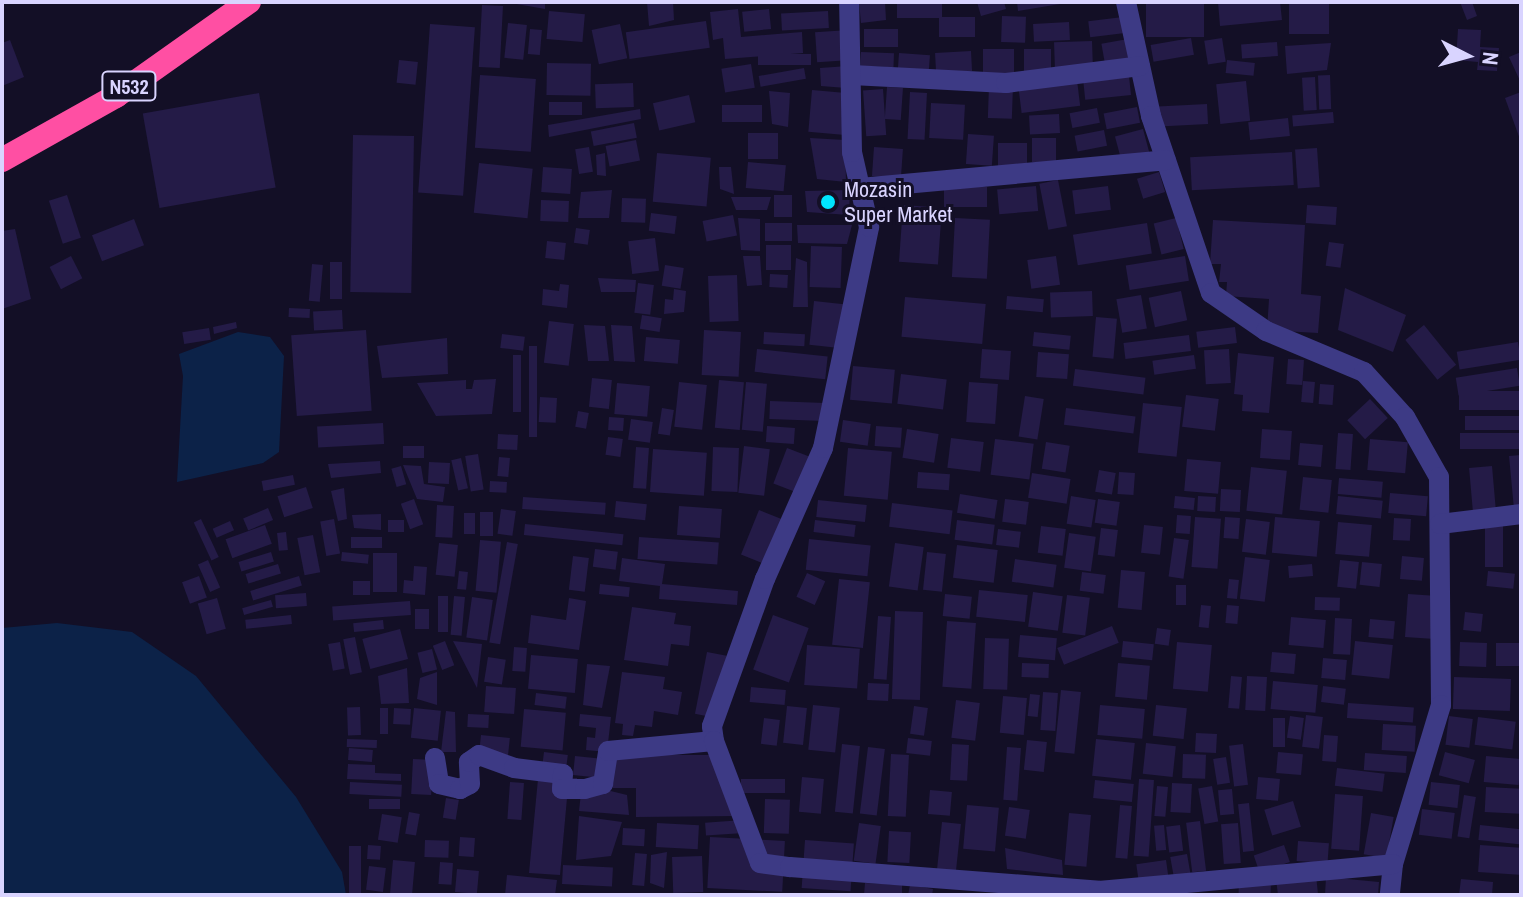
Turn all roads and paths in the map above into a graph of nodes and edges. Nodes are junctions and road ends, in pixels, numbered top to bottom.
1 (249, 2) edge
2 (849, 2) edge
3 (1126, 2) edge
4 (1140, 66) junction
5 (852, 75) junction
6 (2, 160) edge
7 (1166, 160) junction
8 (860, 188) junction
9 (1521, 514) edge
10 (1440, 524) junction
11 (714, 741) junction
12 (435, 758) dead end
13 (1393, 864) junction
14 (1390, 895) edge

1 - 6 highway, N532
2 - 5 street
3 - 4 street
4 - 5 street
4 - 7 street
5 - 8 street
7 - 8 street
7 - 10 street
8 - 11 street
9 - 10 street
10 - 13 street
11 - 12 street
11 - 13 street
13 - 14 street

